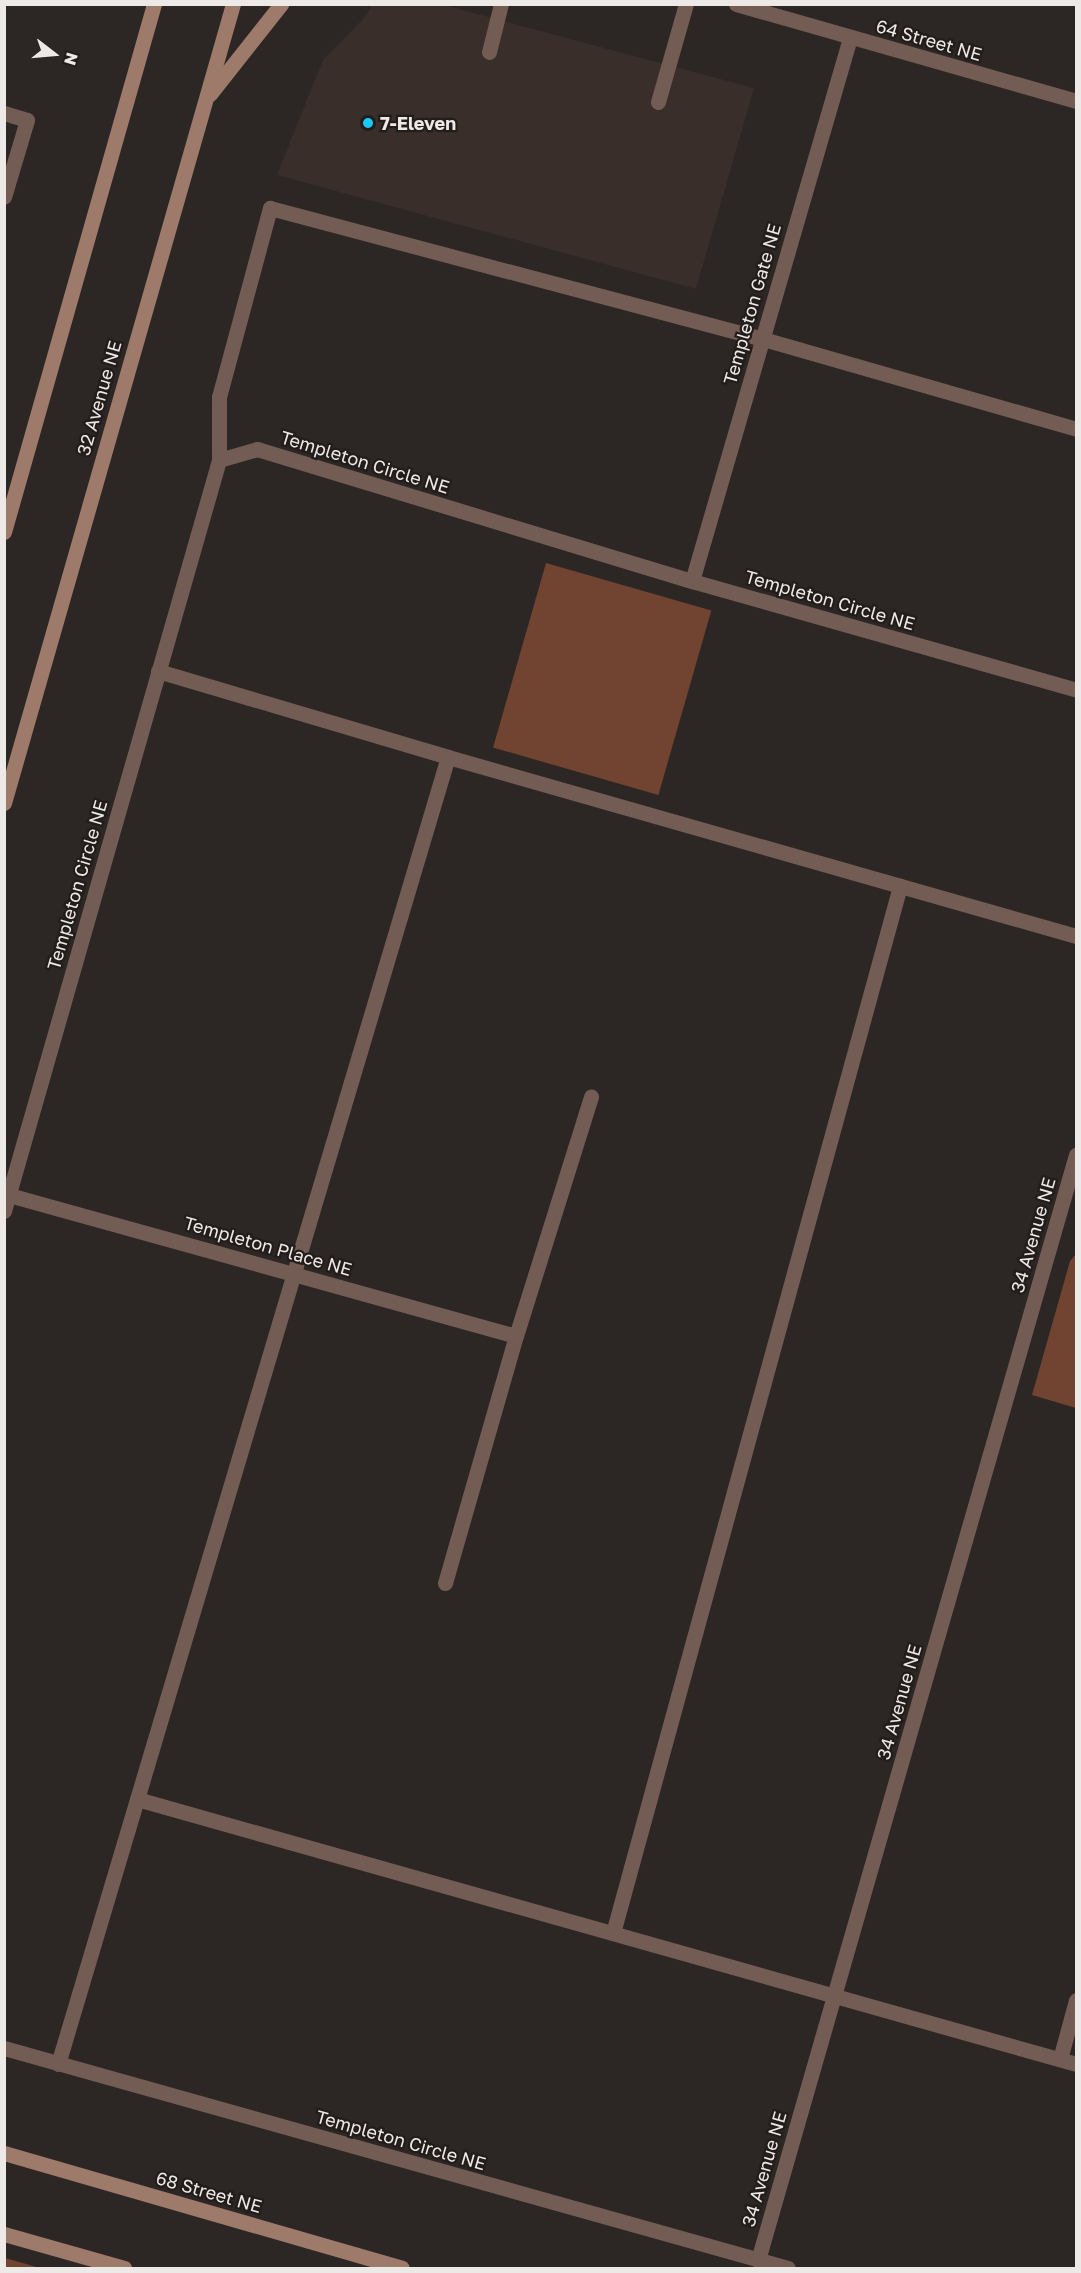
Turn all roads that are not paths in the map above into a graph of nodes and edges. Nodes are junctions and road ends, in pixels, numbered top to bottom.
1 (154, 4) edge
2 (233, 4) edge
3 (281, 4) edge
4 (501, 4) edge
5 (686, 4) edge
6 (736, 4) edge
7 (850, 38) junction
8 (489, 52) dead end
9 (1077, 101) edge
10 (204, 102) junction
11 (658, 102) dead end
12 (4, 113) edge
13 (4, 197) edge
14 (763, 339) junction
15 (1077, 429) edge
16 (219, 460) junction
17 (4, 532) edge
18 (692, 581) junction
19 (158, 671) junction
20 (1077, 690) edge
21 (448, 757) junction
22 (4, 803) edge
23 (900, 886) junction
24 (1077, 936) edge
25 (591, 1096) dead end
26 (1077, 1155) edge
27 (1073, 1182) edge
28 (9, 1195) junction
29 (4, 1211) edge
30 (294, 1274) junction
31 (516, 1336) junction
32 (445, 1583) dead end
33 (137, 1799) junction
34 (613, 1933) junction
35 (835, 1996) junction
36 (1077, 2000) edge
37 (4, 2048) edge
38 (1060, 2059) junction
39 (58, 2064) junction
40 (1077, 2064) edge
41 (4, 2153) edge
42 (4, 2234) edge
43 (758, 2260) junction
44 (124, 2268) edge
45 (402, 2268) edge
46 (788, 2268) edge

1 - 17 main road
2 - 10 main road, 32 Avenue NE
3 - 10 main road
4 - 8 street
5 - 11 street
6 - 7 street, 64 Street NE
7 - 9 street, 64 Street NE
7 - 14 street, Templeton Gate NE
10 - 22 main road, 32 Avenue NE
12 - 13 street
14 - 15 street
14 - 16 street
14 - 18 street, Templeton Gate NE
16 - 18 street, Templeton Circle NE
16 - 19 street, Templeton Circle NE
18 - 20 street, Templeton Circle NE
19 - 21 street
19 - 28 street, Templeton Circle NE
21 - 23 street
21 - 30 street
23 - 24 street
23 - 34 street
25 - 31 street
26 - 27 street, 34 Avenue NE
27 - 35 street, 34 Avenue NE
28 - 29 street, Templeton Circle NE
28 - 30 street, Templeton Place NE
30 - 31 street, Templeton Place NE
30 - 33 street
31 - 32 street
33 - 34 street
33 - 39 street
34 - 35 street
35 - 38 street
35 - 43 street, 34 Avenue NE
36 - 38 street
37 - 39 street, Templeton Circle NE
38 - 40 street
39 - 43 street, Templeton Circle NE
41 - 45 main road, 68 Street NE
42 - 44 main road
43 - 46 street, Templeton Circle NE

